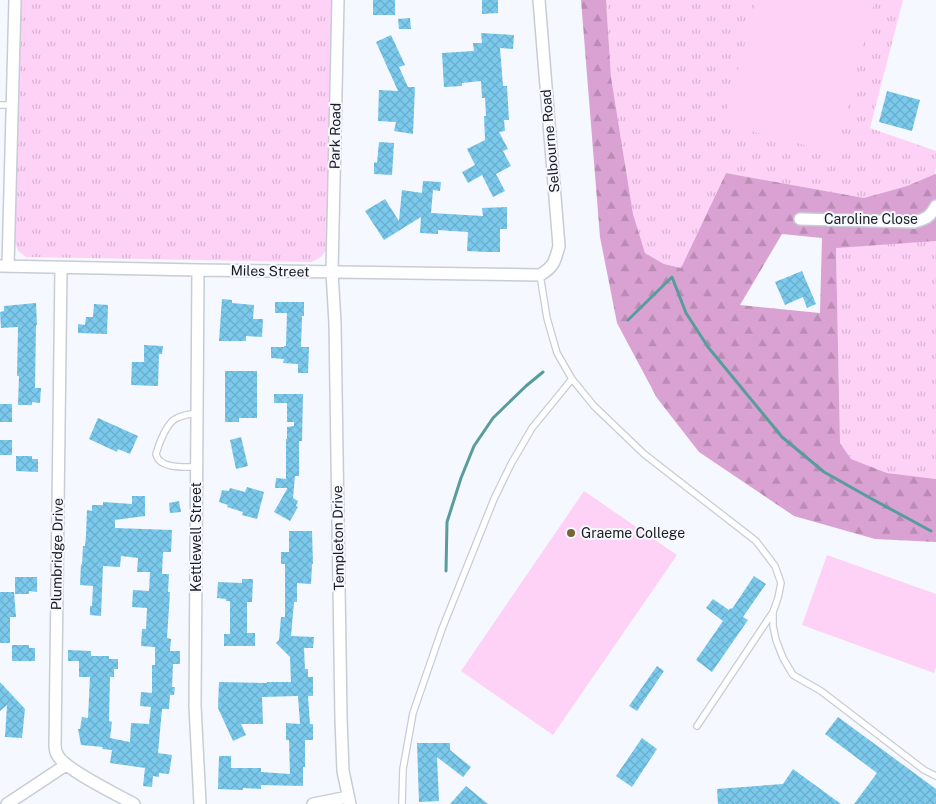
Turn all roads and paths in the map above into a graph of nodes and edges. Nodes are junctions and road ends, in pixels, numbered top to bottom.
1 (15, 0) edge
2 (338, 0) edge
3 (538, 0) edge
4 (0, 105) edge
5 (12, 105) junction
6 (936, 206) edge
7 (800, 219) dead end
8 (4, 266) edge
9 (61, 268) junction
10 (198, 270) junction
11 (332, 272) junction
12 (540, 275) junction
13 (572, 379) junction
14 (197, 412) junction
15 (197, 467) junction
16 (773, 612) junction
17 (697, 726) dead end
18 (66, 765) junction
19 (936, 776) edge
20 (349, 801) edge
21 (7, 804) edge
22 (134, 804) edge
23 (200, 804) edge
24 (313, 804) edge
25 (402, 804) edge

1 - 5 street
2 - 11 street, Park Road
3 - 12 street, Selbourne Road
4 - 5 lane
5 - 8 street
6 - 7 street, Caroline Close
8 - 9 street, Miles Street
9 - 10 street, Miles Street
9 - 18 street, Plumbridge Drive
10 - 11 street, Miles Street
10 - 14 street, Kettlewell Street
11 - 12 street, Miles Street
11 - 20 street, Templeton Drive
12 - 13 lane
13 - 16 lane
13 - 25 lane
14 - 15 street, Kettlewell Street
14 - 15 lane
15 - 23 street, Kettlewell Street
16 - 17 lane
16 - 19 lane
18 - 21 street
18 - 22 street
20 - 24 street

